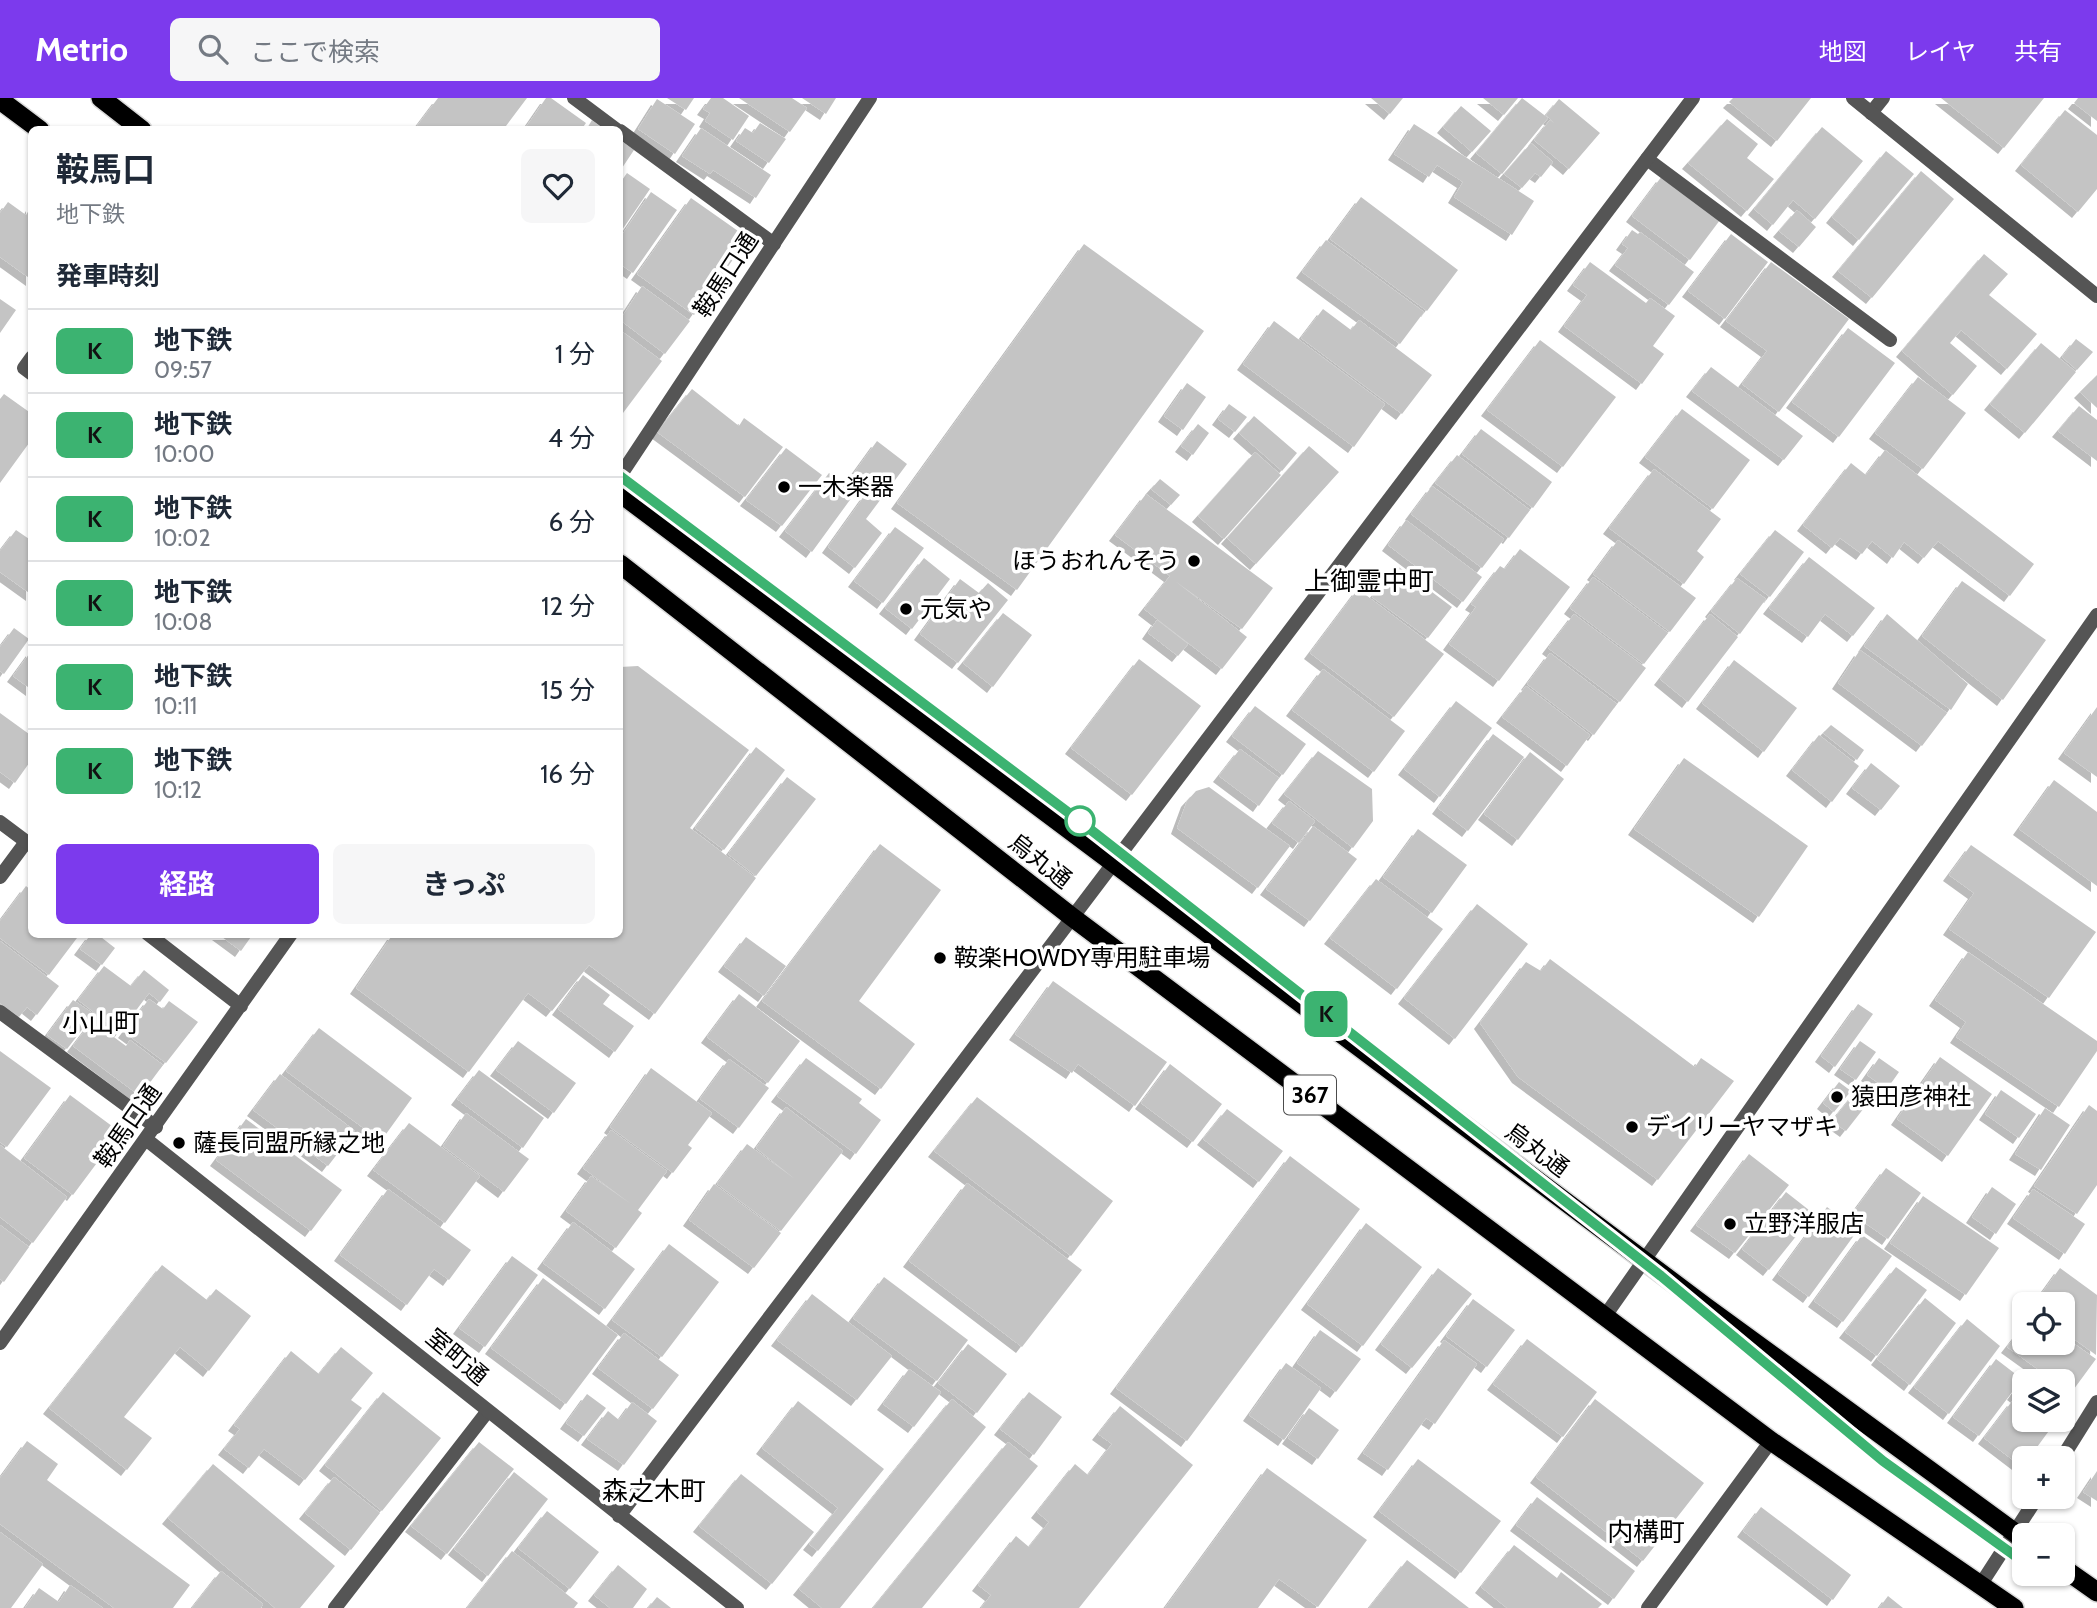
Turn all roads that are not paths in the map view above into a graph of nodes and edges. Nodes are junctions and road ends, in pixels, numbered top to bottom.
1 (101, 98) edge
2 (574, 98) edge
3 (870, 98) edge
4 (1693, 98) edge
5 (1853, 98) edge
6 (1883, 98) edge
7 (0, 100) edge
8 (1871, 113) junction
9 (35, 126) edge
10 (137, 126) edge
11 (612, 126) edge
12 (623, 134) edge
13 (1647, 159) junction
14 (774, 244) junction
15 (2097, 296) edge
16 (1890, 340) dead end
17 (623, 470) edge
18 (623, 495) edge
19 (623, 566) edge
20 (2097, 615) edge
21 (0, 822) edge
22 (28, 843) edge
23 (28, 845) edge
24 (1113, 863) junction
25 (0, 877) edge
26 (1072, 917) junction
27 (153, 938) edge
28 (289, 938) edge
29 (241, 1006) junction
30 (0, 1012) edge
31 (156, 1127) junction
32 (147, 1140) junction
33 (1644, 1260) junction
34 (1605, 1315) junction
35 (0, 1343) edge
36 (2097, 1402) edge
37 (487, 1412) junction
38 (1771, 1441) junction
39 (2070, 1446) edge
40 (619, 1516) junction
41 (2012, 1530) edge
42 (2012, 1546) edge
43 (2075, 1576) edge
44 (1981, 1584) junction
45 (2097, 1592) edge
46 (335, 1608) edge
47 (737, 1608) edge
48 (1648, 1608) edge
49 (2014, 1608) edge

1 - 10 highway
2 - 11 street
3 - 14 street, 鞍馬口通
4 - 13 street
5 - 8 street
6 - 8 street
7 - 9 highway
8 - 15 street
12 - 14 street
13 - 16 street
13 - 24 street
14 - 17 street, 鞍馬口通
18 - 24 highway, 烏丸通 / 367
19 - 26 highway, 烏丸通 / 367
20 - 33 street
21 - 22 street
23 - 25 street
24 - 26 street
24 - 33 highway, 烏丸通 / 367
26 - 34 highway, 烏丸通 / 367
26 - 40 street
27 - 29 street
28 - 29 street, 鞍馬口通
29 - 31 street, 鞍馬口通
30 - 31 street
31 - 32 street, 鞍馬口通
32 - 35 street, 鞍馬口通
32 - 37 street, 室町通
33 - 34 street
33 - 41 highway, 烏丸通 / 367
34 - 38 highway, 烏丸通 / 367
36 - 39 street
37 - 40 street, 室町通
37 - 46 street
38 - 44 highway, 烏丸通 / 367
38 - 48 street
40 - 47 street, 室町通
42 - 44 street
43 - 45 highway
44 - 49 highway, 烏丸通 / 367

